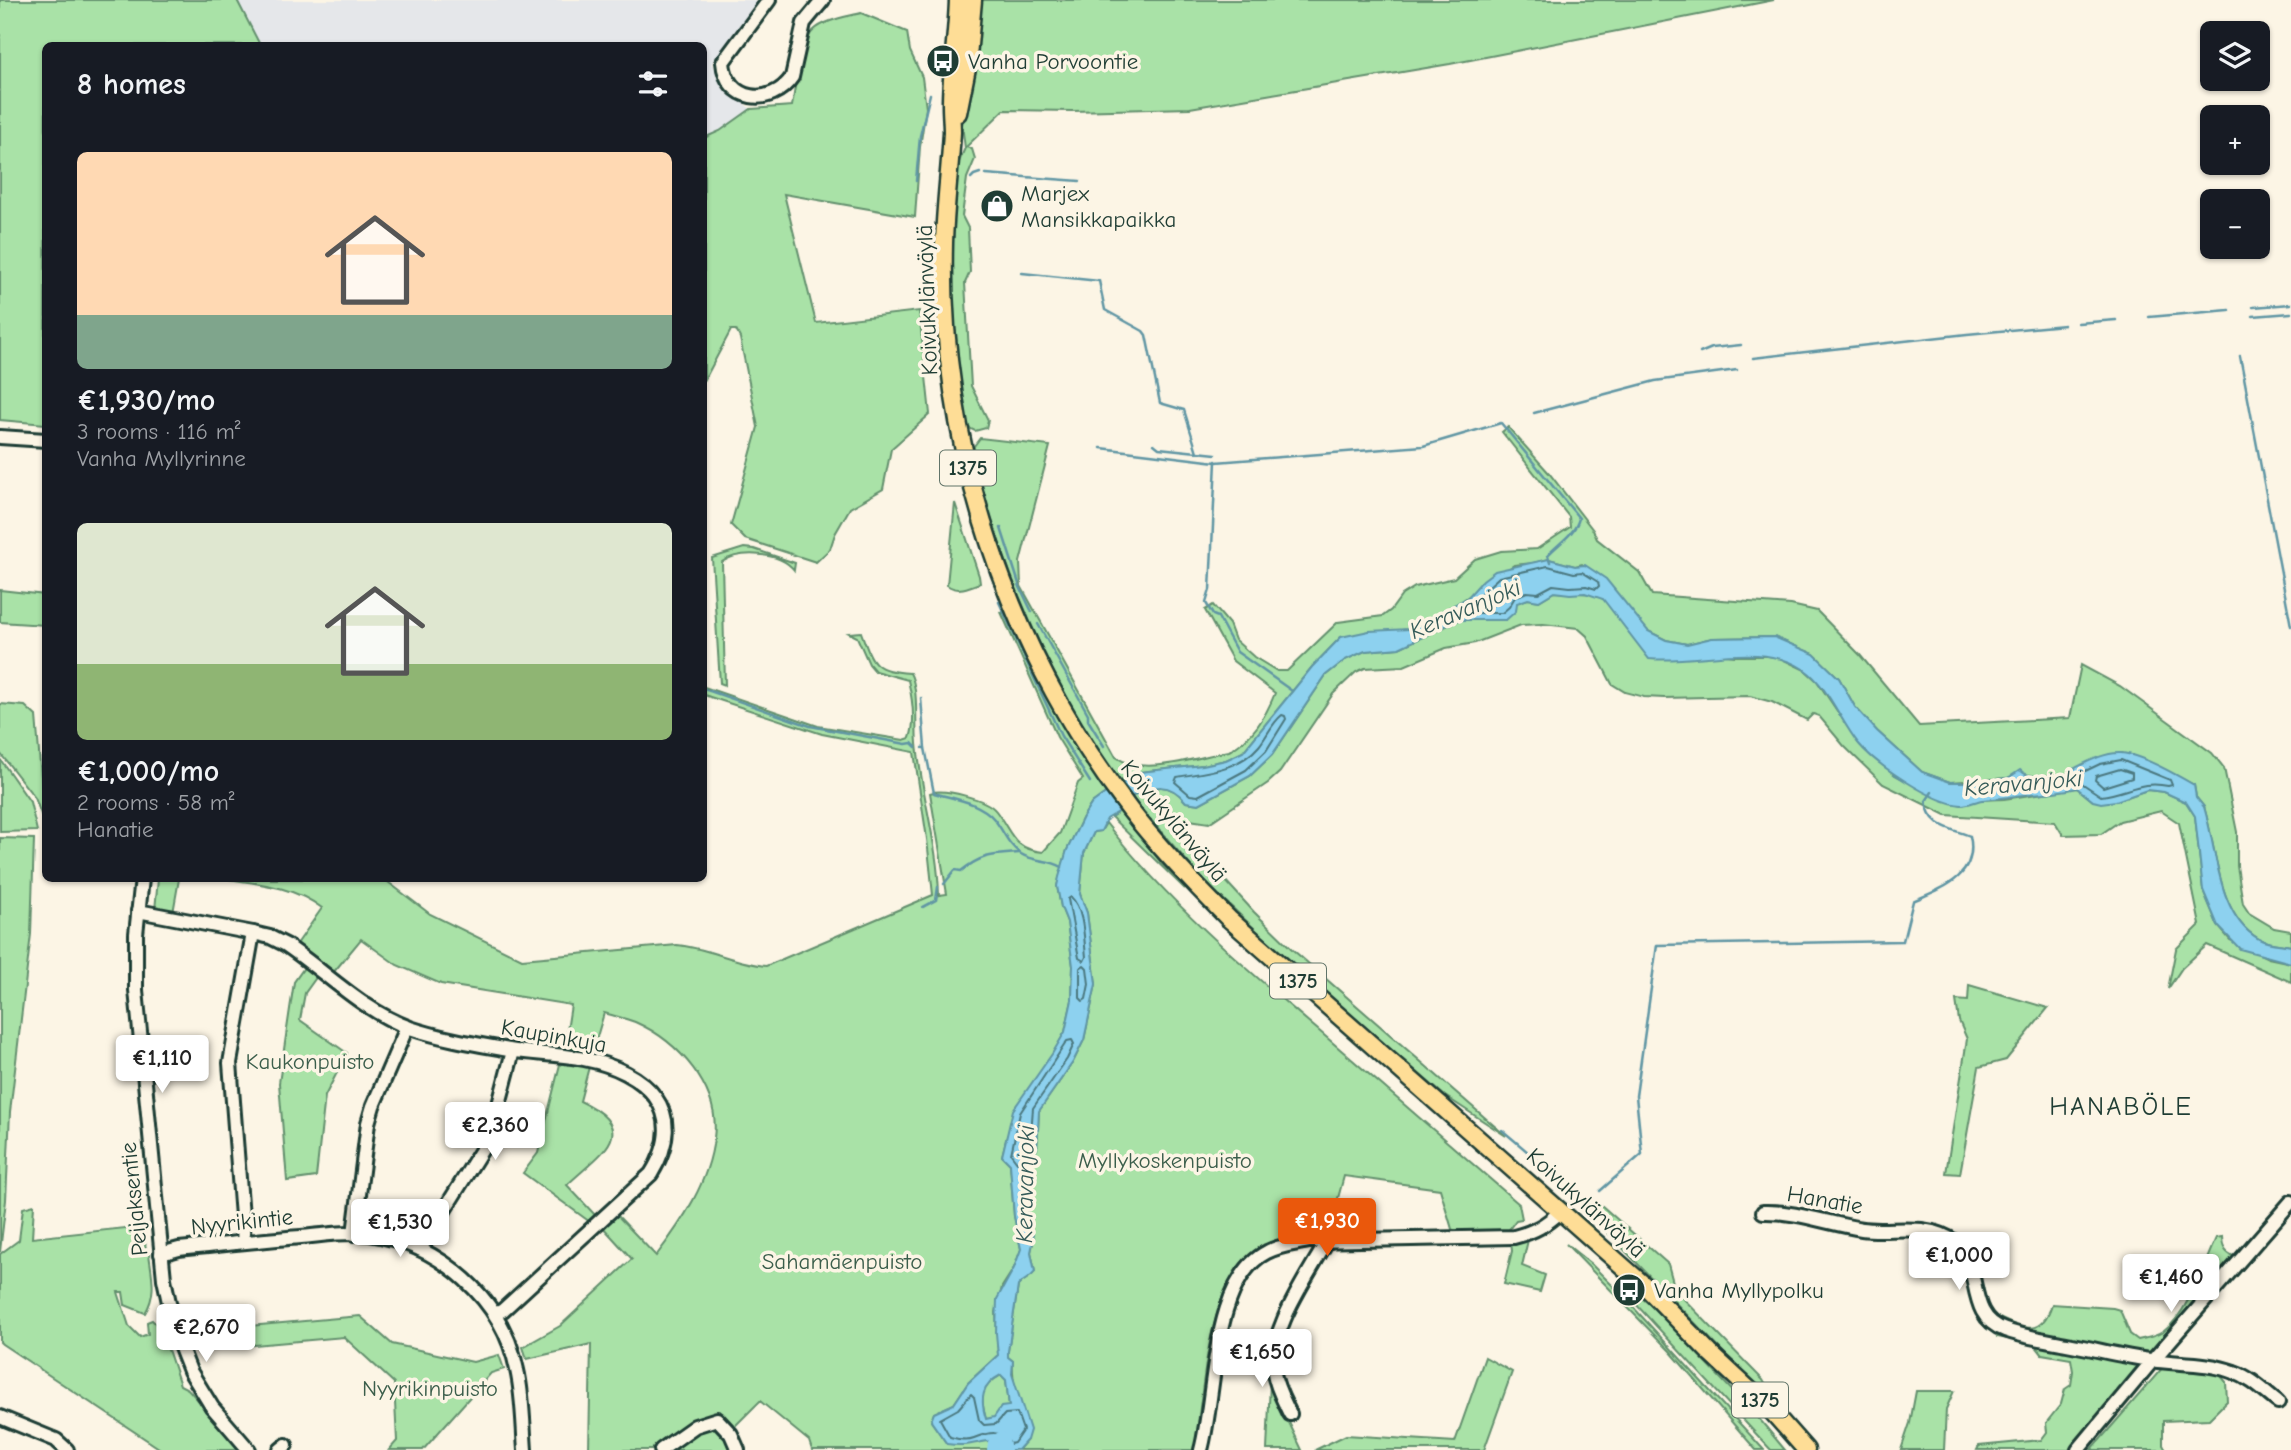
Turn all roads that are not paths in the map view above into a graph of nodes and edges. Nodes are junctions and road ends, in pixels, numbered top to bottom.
1 (769, 0) edge
2 (823, 0) edge
3 (958, 0) edge
4 (973, 0) edge
5 (792, 77) junction
6 (784, 99) dead end
7 (952, 128) junction
8 (0, 437) edge
9 (42, 440) edge
10 (142, 882) edge
11 (138, 911) junction
12 (253, 933) junction
13 (407, 1027) junction
14 (513, 1051) junction
15 (2291, 1202) edge
16 (1561, 1211) junction
17 (1763, 1212) dead end
18 (354, 1234) junction
19 (1327, 1241) junction
20 (244, 1242) junction
21 (420, 1249) junction
22 (161, 1254) junction
23 (495, 1314) junction
24 (1219, 1345) junction
25 (1710, 1353) junction
26 (1274, 1355) junction
27 (2153, 1360) junction
28 (2278, 1402) dead end
29 (1290, 1414) dead end
30 (0, 1417) edge
31 (68, 1450) edge
32 (249, 1450) edge
33 (525, 1450) edge
34 (661, 1450) edge
35 (738, 1450) edge
36 (1201, 1450) edge
37 (1793, 1450) edge
38 (1806, 1450) edge
39 (2078, 1450) edge

1 - 5 street
2 - 5 street
3 - 7 main road, Koivukylänväylä / 1375
4 - 7 main road, Koivukylänväylä / 1375
5 - 6 street
7 - 16 main road, Koivukylänväylä / 1375
8 - 9 street
10 - 11 street, Peijaksentie
11 - 12 street, Kaupinkuja
11 - 22 street, Peijaksentie
12 - 13 street, Kaupinkuja
12 - 20 street
13 - 14 street, Kaupinkuja
13 - 18 street
14 - 21 street
14 - 23 street, Kaupinkuja
15 - 27 street
16 - 19 street
16 - 25 main road, Koivukylänväylä / 1375
17 - 27 street, Hanatie
18 - 20 street, Nyyrikintie
18 - 21 street, Nyyrikintie
19 - 24 street
19 - 26 street
20 - 22 street, Nyyrikintie
21 - 23 street, Nyyrikintie
22 - 32 street, Peijaksentie
23 - 33 street, Nyyrikintie
24 - 26 street
24 - 36 street
25 - 37 main road, Koivukylänväylä / 1375
25 - 38 main road, Koivukylänväylä / 1375
26 - 29 street
27 - 28 street, Hanatie
27 - 39 street
30 - 31 street
34 - 35 street

